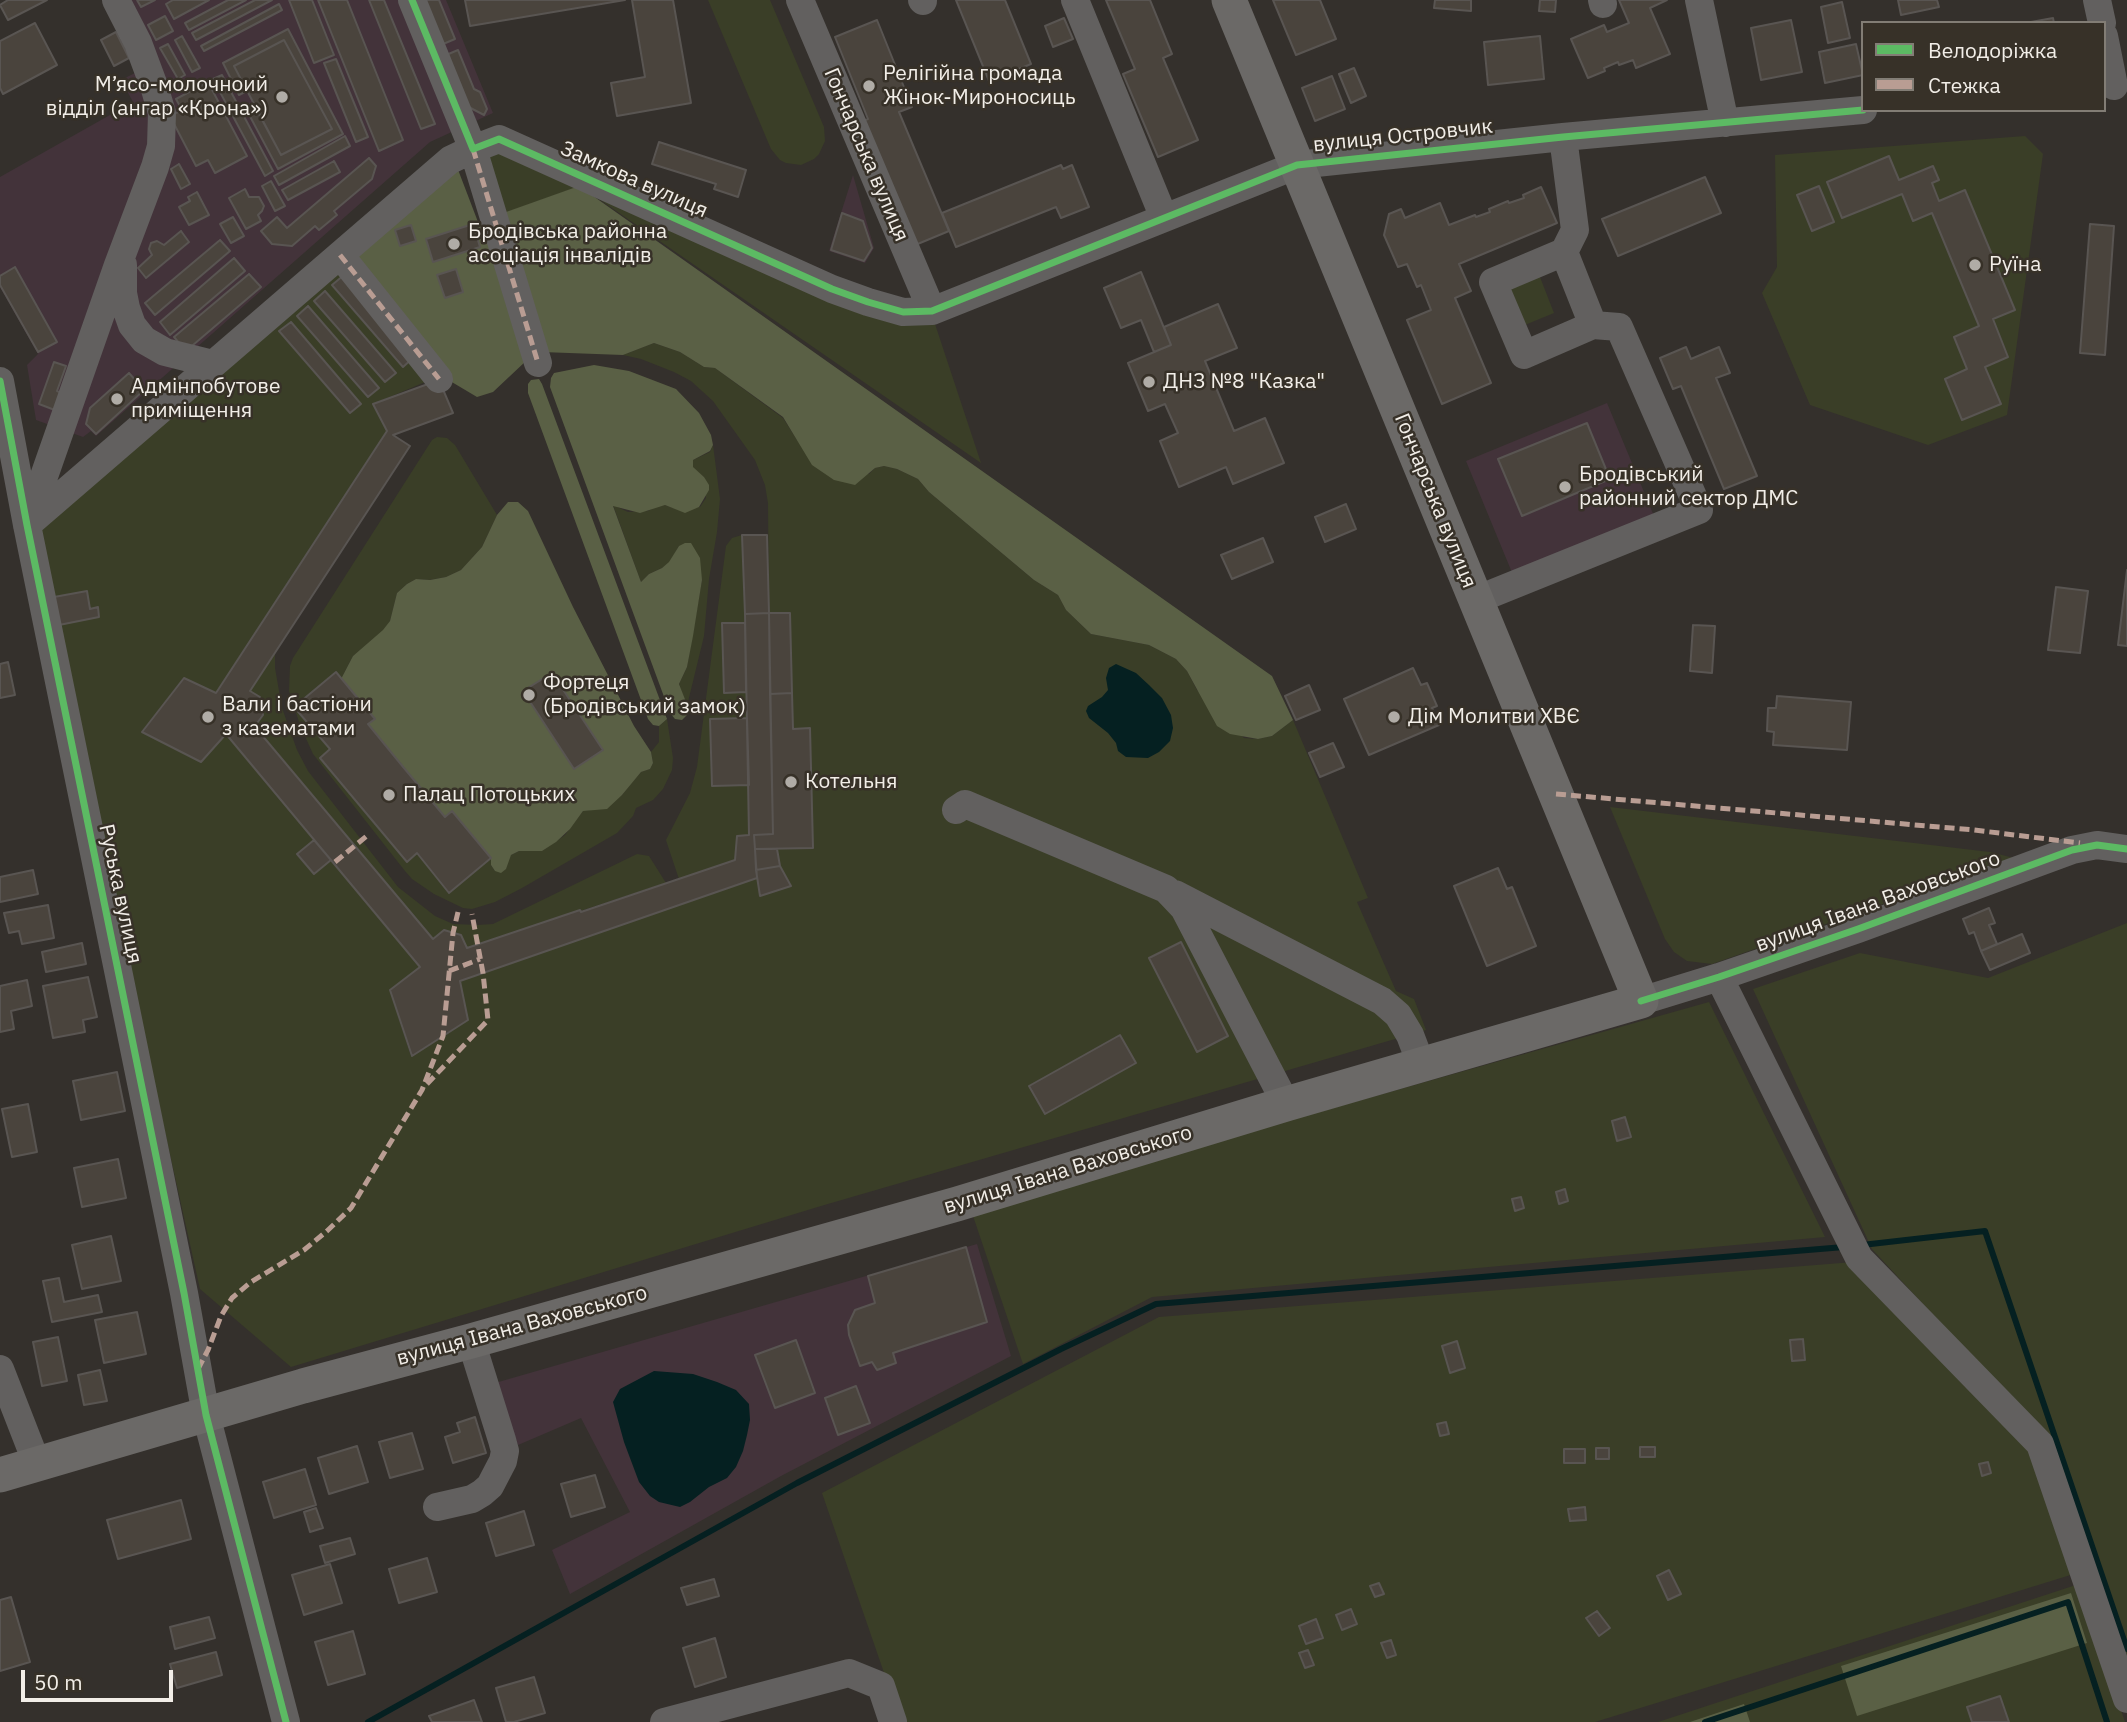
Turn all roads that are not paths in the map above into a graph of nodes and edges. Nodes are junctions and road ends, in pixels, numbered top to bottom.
1 (116, 0) edge
2 (412, 0) edge
3 (800, 0) edge
4 (1075, 0) edge
5 (1229, 0) edge
6 (1699, 0) edge
7 (2098, 0) edge
8 (2102, 21) edge
9 (2106, 45) edge
10 (2115, 86) edge
11 (1861, 110) edge
12 (1725, 123) junction
13 (1563, 138) junction
14 (473, 149) junction
15 (1297, 165) junction
16 (1164, 218) junction
17 (124, 248) junction
18 (1564, 253) junction
19 (340, 255) junction
20 (932, 311) junction
21 (1593, 325) junction
22 (538, 363) dead end
23 (214, 364) junction
24 (439, 379) dead end
25 (0, 381) edge
26 (27, 525) junction
27 (1476, 600) junction
28 (956, 810) dead end
29 (2127, 849) edge
30 (1166, 889) junction
31 (1720, 977) junction
32 (1641, 1001) junction
33 (1421, 1064) junction
34 (1286, 1104) junction
35 (471, 1341) junction
36 (0, 1369) edge
37 (206, 1415) junction
38 (37, 1464) junction
39 (0, 1475) edge
40 (437, 1507) dead end
41 (2127, 1699) edge
42 (286, 1722) edge
43 (664, 1722) edge
44 (893, 1722) edge

1 - 17 street
2 - 14 street
3 - 20 street, Гончарська вулиця
4 - 16 street
5 - 15 main road, Гончарська вулиця
6 - 12 street
7 - 8 street
9 - 10 street
11 - 12 street, вулиця Островчик
12 - 13 street, вулиця Островчик
13 - 15 street, вулиця Островчик
13 - 18 street
14 - 19 street, Замкова вулиця
14 - 20 street, Замкова вулиця
14 - 22 street
15 - 16 street, вулиця Островчик
15 - 27 main road, Гончарська вулиця
16 - 20 street, вулиця Островчик
17 - 23 street
17 - 26 street
18 - 21 street
18 - 21 street
19 - 23 street, Замкова вулиця
19 - 24 street
21 - 27 street
23 - 26 street, Замкова вулиця
25 - 26 street, Руська вулиця
26 - 37 street, Руська вулиця
27 - 32 main road, Гончарська вулиця
28 - 30 street
29 - 31 street, вулиця Івана Ваховського
30 - 33 street
30 - 34 street
31 - 32 street, вулиця Івана Ваховського
31 - 41 street
32 - 33 main road, вулиця Івана Ваховського
33 - 34 main road, вулиця Івана Ваховського
34 - 35 main road, вулиця Івана Ваховського
35 - 37 main road, вулиця Івана Ваховського
35 - 40 street
36 - 38 street
37 - 38 main road, вулиця Івана Ваховського
37 - 42 street, Руська вулиця
38 - 39 main road, вулиця Івана Ваховського
43 - 44 street

